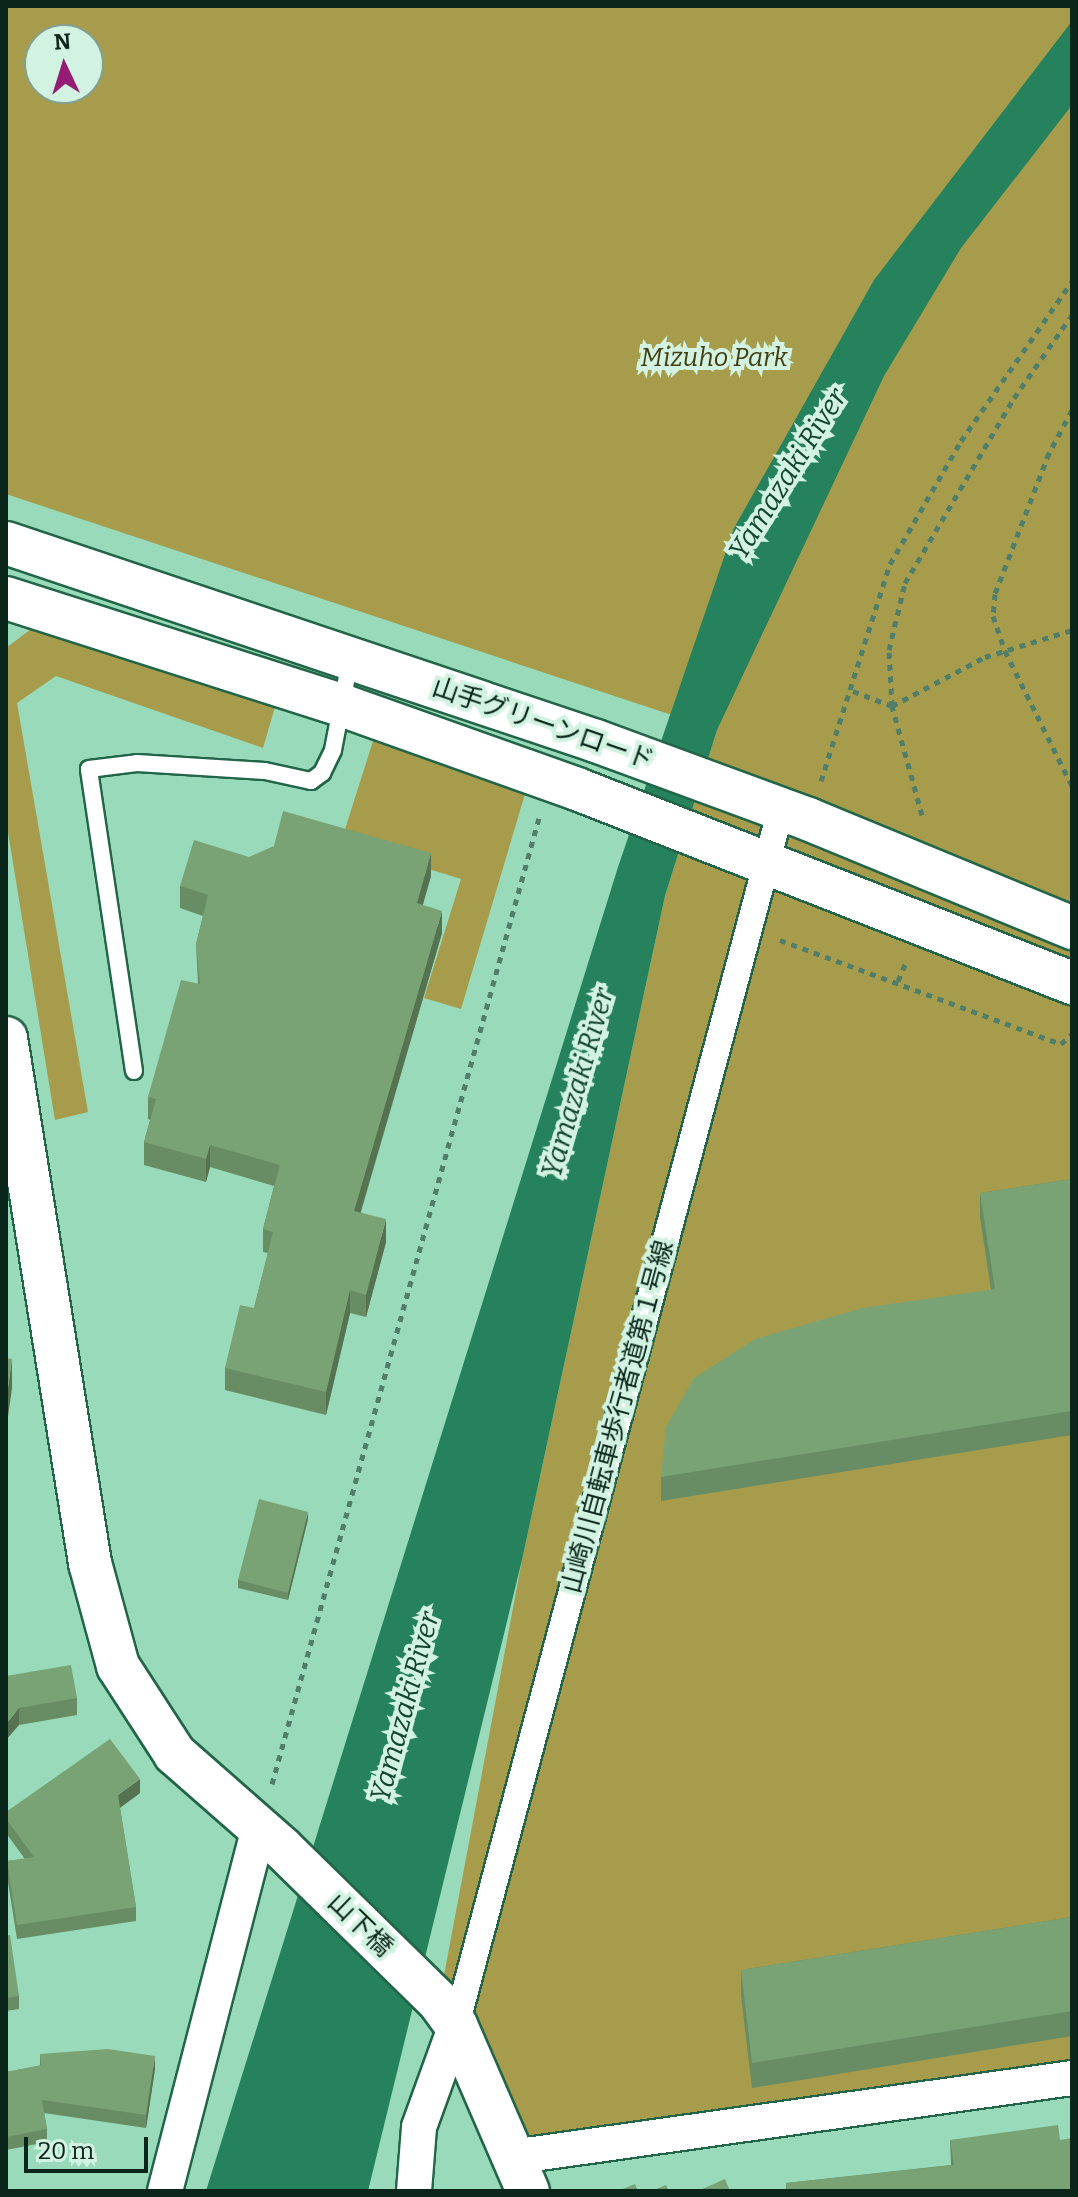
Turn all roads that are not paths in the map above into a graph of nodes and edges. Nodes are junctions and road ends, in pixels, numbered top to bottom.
1 (6, 543) edge
2 (6, 598) edge
3 (350, 658) junction
4 (344, 706) junction
5 (783, 810) junction
6 (757, 856) junction
7 (1072, 928) edge
8 (1072, 983) edge
9 (6, 1038) edge
10 (134, 1071) dead end
11 (18, 1186) edge
12 (270, 1838) junction
13 (448, 2014) junction
14 (1072, 2078) edge
15 (520, 2174) edge
16 (165, 2191) edge
17 (414, 2191) edge

1 - 3 street, 山手グリーンロード
2 - 4 street, 山手グリーンロード
3 - 4 lane
3 - 5 street, 山手グリーンロード
4 - 6 street, 山手グリーンロード
4 - 10 lane
5 - 6 street, 山崎川自転車歩行者道第１号線
5 - 7 street, 山手グリーンロード
6 - 8 street, 山手グリーンロード
6 - 13 street, 山崎川自転車歩行者道第１号線
9 - 11 street, 山下橋
11 - 12 street, 山下橋
12 - 13 street, 山下橋
12 - 16 street
13 - 15 street
13 - 17 street
14 - 15 street

